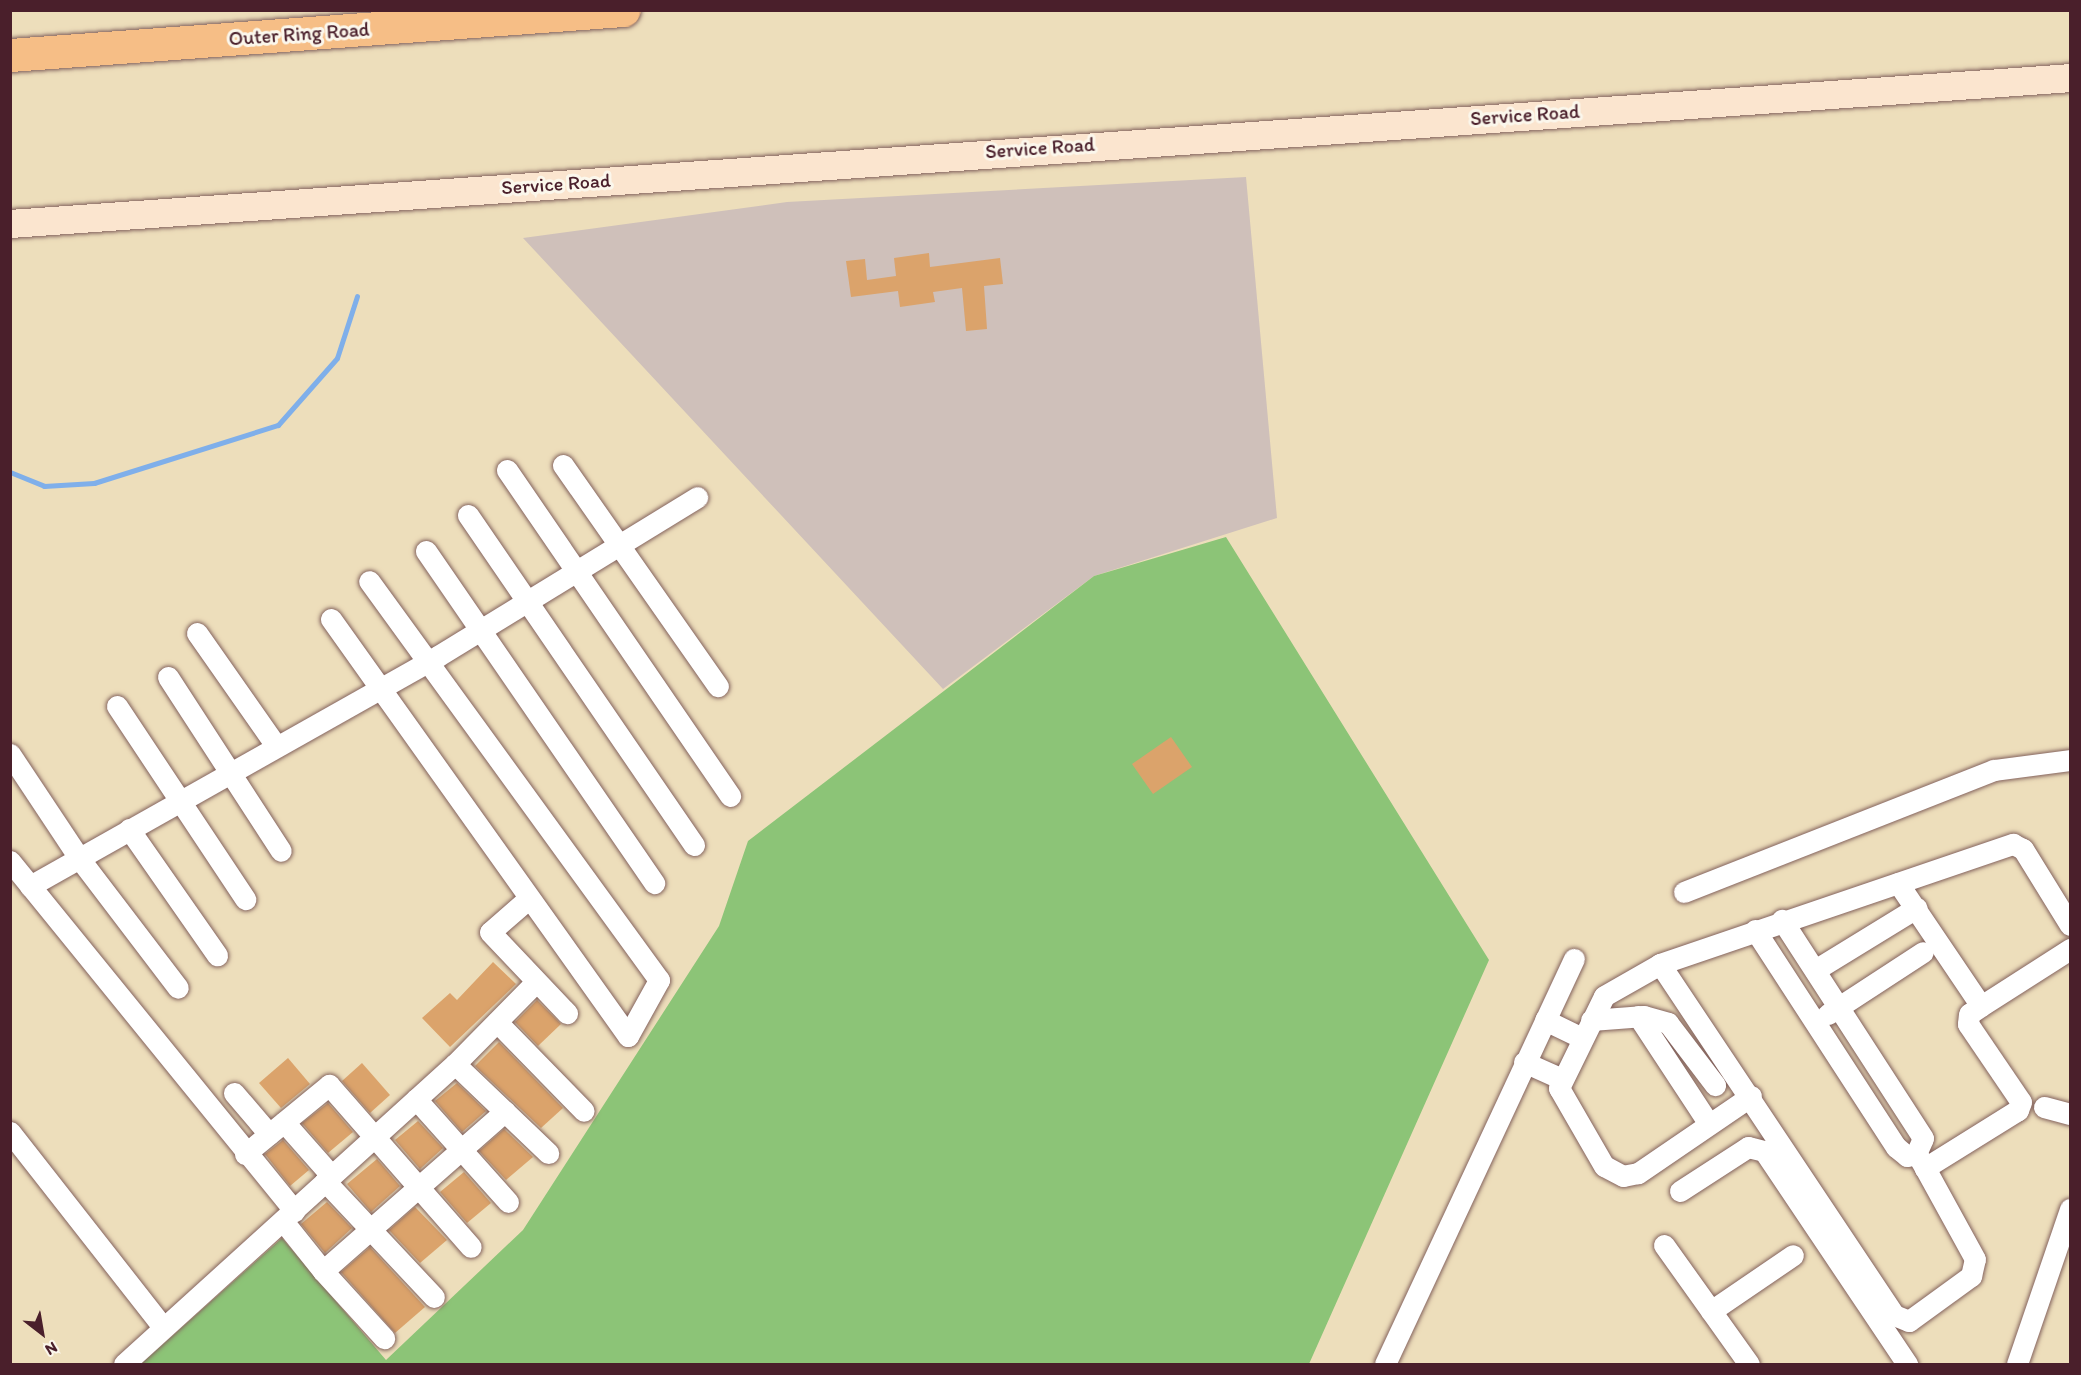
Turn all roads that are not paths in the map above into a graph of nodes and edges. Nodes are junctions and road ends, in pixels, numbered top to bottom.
1 (623, 10) edge
2 (10, 55) edge
3 (2070, 78) edge
4 (10, 224) edge
5 (563, 465) dead end
6 (507, 470) dead end
7 (697, 497) dead end
8 (468, 514) dead end
9 (617, 546) junction
10 (426, 551) dead end
11 (577, 571) junction
12 (369, 581) dead end
13 (524, 603) junction
14 (331, 620) dead end
15 (477, 632) junction
16 (197, 633) dead end
17 (424, 664) junction
18 (168, 677) dead end
19 (718, 686) dead end
20 (379, 689) junction
21 (117, 706) dead end
22 (276, 746) junction
23 (10, 754) edge
24 (2070, 760) edge
25 (230, 773) junction
26 (730, 796) dead end
27 (180, 802) junction
28 (129, 829) junction
29 (694, 845) dead end
30 (281, 851) dead end
31 (79, 858) junction
32 (10, 861) edge
33 (654, 883) dead end
34 (1898, 883) junction
35 (30, 886) junction
36 (1684, 892) dead end
37 (245, 899) dead end
38 (528, 899) junction
39 (1916, 908) junction
40 (1782, 920) junction
41 (2070, 925) edge
42 (1755, 930) junction
43 (2070, 949) edge
44 (1923, 952) dead end
45 (216, 955) dead end
46 (1574, 959) dead end
47 (1660, 964) junction
48 (1815, 970) junction
49 (536, 982) junction
50 (178, 988) dead end
51 (1838, 1006) junction
52 (1981, 1006) junction
53 (567, 1013) dead end
54 (1638, 1016) junction
55 (1545, 1020) junction
56 (497, 1022) junction
57 (1815, 1022) junction
58 (1587, 1029) junction
59 (1524, 1062) junction
60 (455, 1064) junction
61 (1562, 1079) junction
62 (1715, 1085) dead end
63 (234, 1093) dead end
64 (1751, 1096) junction
65 (416, 1099) junction
66 (2044, 1107) dead end
67 (505, 1111) junction
68 (584, 1111) dead end
69 (2070, 1114) edge
70 (1709, 1124) junction
71 (277, 1128) junction
72 (10, 1132) edge
73 (373, 1138) junction
74 (462, 1151) junction
75 (548, 1153) dead end
76 (245, 1154) junction
77 (1921, 1161) junction
78 (327, 1178) junction
79 (1680, 1191) dead end
80 (418, 1192) junction
81 (508, 1202) dead end
82 (2070, 1209) edge
83 (288, 1216) junction
84 (370, 1228) junction
85 (1664, 1245) dead end
86 (471, 1248) dead end
87 (1792, 1255) dead end
88 (322, 1271) junction
89 (434, 1297) dead end
90 (1711, 1311) junction
91 (163, 1327) junction
92 (384, 1338) dead end
93 (124, 1365) edge
94 (1385, 1365) edge
95 (1749, 1365) edge
96 (1907, 1365) edge
97 (2017, 1365) edge

1 - 2 highway, Outer Ring Road
3 - 4 main road, Service Road
5 - 9 street
6 - 11 street
7 - 9 street
8 - 13 street
9 - 11 street
9 - 19 street
10 - 15 street
11 - 13 street
11 - 26 street
12 - 17 street
13 - 15 street
13 - 29 street
14 - 20 street
15 - 17 street
15 - 33 street
16 - 22 street
17 - 20 street
17 - 38 street
18 - 25 street
20 - 22 street
20 - 38 street
21 - 27 street
22 - 25 street
23 - 31 street
24 - 36 street
25 - 27 street
25 - 30 street
27 - 28 street
27 - 37 street
28 - 31 street
28 - 45 street
31 - 35 street
31 - 50 street
32 - 35 street
34 - 39 street
34 - 40 street
34 - 41 street
35 - 76 street
38 - 49 street
39 - 48 street
39 - 52 street
40 - 42 street
40 - 48 street
42 - 47 street
42 - 57 street
43 - 52 street
44 - 51 street
46 - 55 street
47 - 58 street
47 - 64 street
48 - 51 street
49 - 53 street
49 - 56 street
51 - 57 street
51 - 77 street
52 - 77 street
54 - 58 street
54 - 62 street
54 - 70 street
55 - 58 street
55 - 59 street
56 - 60 street
56 - 68 street
57 - 77 street
58 - 61 street
59 - 61 street
59 - 94 street
60 - 65 street
60 - 67 street
61 - 70 street
63 - 71 street
64 - 70 street
64 - 77 street
65 - 73 street
65 - 74 street
66 - 69 street
67 - 74 street
67 - 75 street
71 - 73 street
71 - 76 street
71 - 78 street
72 - 91 street
73 - 78 street
73 - 80 street
74 - 80 street
74 - 81 street
76 - 83 street
78 - 83 street
78 - 84 street
79 - 96 street
80 - 84 street
80 - 86 street
82 - 97 street
83 - 88 street
83 - 91 street
84 - 88 street
84 - 89 street
85 - 90 street
87 - 90 street
88 - 92 street
90 - 95 street
91 - 93 street

